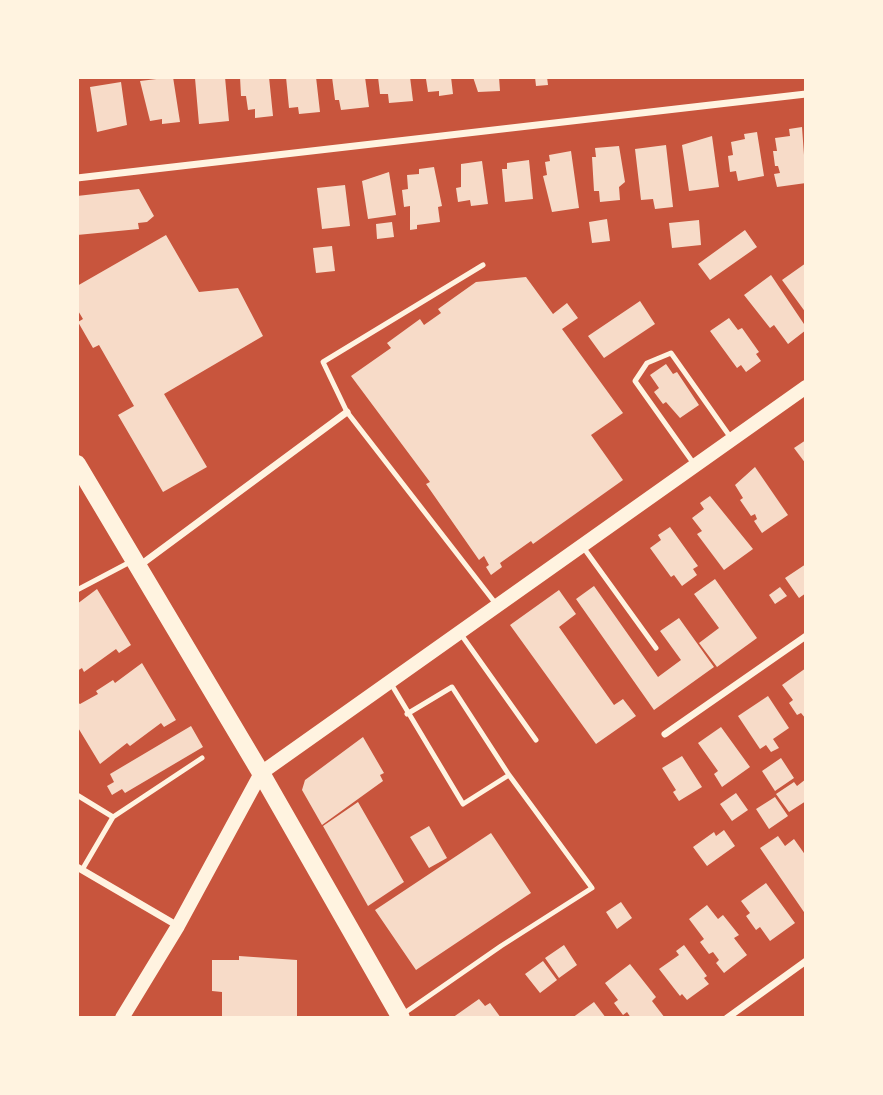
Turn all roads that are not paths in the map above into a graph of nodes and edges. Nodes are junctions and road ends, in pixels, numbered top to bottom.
1 (806, 94) edge
2 (77, 178) edge
3 (483, 265) dead end
4 (806, 387) edge
5 (347, 412) junction
6 (733, 440) junction
7 (77, 464) edge
8 (696, 466) junction
9 (583, 547) junction
10 (136, 563) junction
11 (77, 590) edge
12 (498, 607) junction
13 (460, 633) junction
14 (806, 636) edge
15 (656, 648) dead end
16 (390, 682) junction
17 (407, 714) junction
18 (665, 734) dead end
19 (536, 740) dead end
20 (202, 758) dead end
21 (261, 773) junction
22 (509, 775) junction
23 (77, 795) edge
24 (113, 817) junction
25 (79, 868) edge
26 (178, 926) junction
27 (806, 961) edge
28 (401, 1017) edge
29 (122, 1018) edge
30 (727, 1018) edge

1 - 2 street
3 - 5 lane
4 - 6 main road
5 - 10 street
5 - 12 lane
6 - 8 main road
6 - 8 lane
7 - 10 main road
8 - 9 main road
9 - 12 main road
9 - 15 lane
10 - 11 lane
10 - 21 main road
12 - 13 main road
13 - 16 main road
13 - 19 lane
14 - 18 street
16 - 17 lane
16 - 21 main road
17 - 22 lane
17 - 22 lane
20 - 24 lane
21 - 26 main road
21 - 28 main road
22 - 28 lane
23 - 24 lane
24 - 25 lane
25 - 26 street
26 - 29 main road
27 - 30 street

